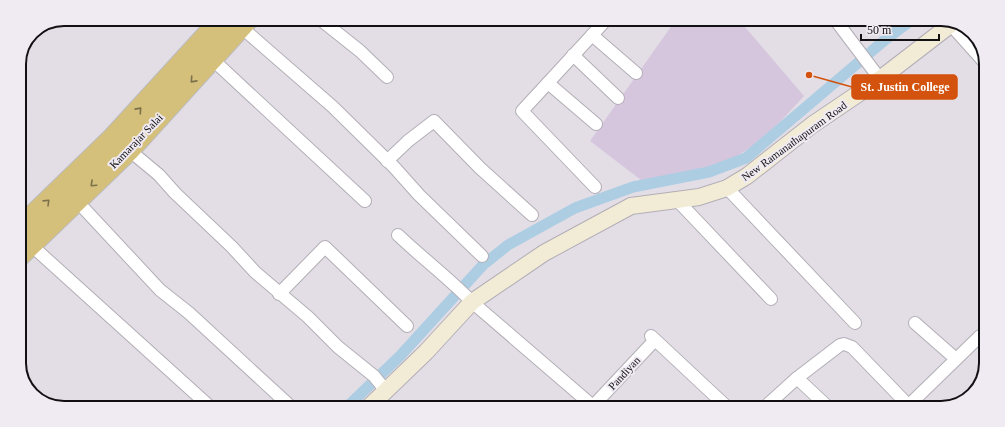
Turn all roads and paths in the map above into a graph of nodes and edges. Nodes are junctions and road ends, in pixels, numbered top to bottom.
1 (216, 26) edge
2 (239, 26) edge
3 (246, 26) edge
4 (328, 26) edge
5 (600, 26) edge
6 (840, 26) edge
7 (949, 27) edge
8 (958, 30) edge
9 (592, 35) junction
10 (978, 54) edge
11 (573, 56) junction
12 (212, 59) junction
13 (636, 73) dead end
14 (875, 73) junction
15 (387, 77) dead end
16 (548, 83) junction
17 (618, 98) dead end
18 (596, 124) dead end
19 (129, 150) junction
20 (387, 161) junction
21 (595, 187) dead end
22 (727, 188) junction
23 (76, 200) junction
24 (677, 200) junction
25 (365, 201) dead end
26 (532, 215) dead end
27 (398, 235) dead end
28 (26, 239) edge
29 (26, 241) edge
30 (26, 246) edge
31 (482, 256) dead end
32 (279, 294) junction
33 (464, 294) junction
34 (771, 298) dead end
35 (855, 323) dead end
36 (914, 323) dead end
37 (407, 326) dead end
38 (979, 337) edge
39 (956, 359) junction
40 (797, 378) junction
41 (380, 383) junction
42 (203, 401) edge
43 (285, 401) edge
44 (372, 401) edge
45 (588, 401) edge
46 (598, 401) edge
47 (721, 401) edge
48 (772, 401) edge
49 (822, 401) edge
50 (905, 401) edge
51 (915, 401) edge

28 -> 1 highway, Kamarajar Salai
2 - 12 highway, Kamarajar Salai
3 - 20 street
4 - 15 street
5 - 9 street
6 - 14 street
7 - 14 main road, New Ramanathapuram Road
8 - 10 street
9 - 11 street
9 - 13 street
11 - 16 street
11 - 17 street
12 -> 19 highway, Kamarajar Salai
12 - 25 street
14 - 22 main road, New Ramanathapuram Road
16 - 18 street
16 - 21 street
19 -> 23 highway, Kamarajar Salai
19 - 32 street
20 - 26 street
20 - 31 street
22 - 24 main road, New Ramanathapuram Road
22 - 35 street
23 - 29 highway, Kamarajar Salai
23 - 43 street
24 - 33 main road, New Ramanathapuram Road
24 - 34 street
27 - 33 street
30 - 42 street
32 - 37 street
32 - 41 street
33 - 41 main road, New Ramanathapuram Road
33 - 45 street
36 - 39 street
38 - 39 street
39 - 51 street
40 - 48 street
40 - 49 street
40 - 50 street
41 - 44 main road, New Ramanathapuram Road
46 - 47 street, Pandiyan

